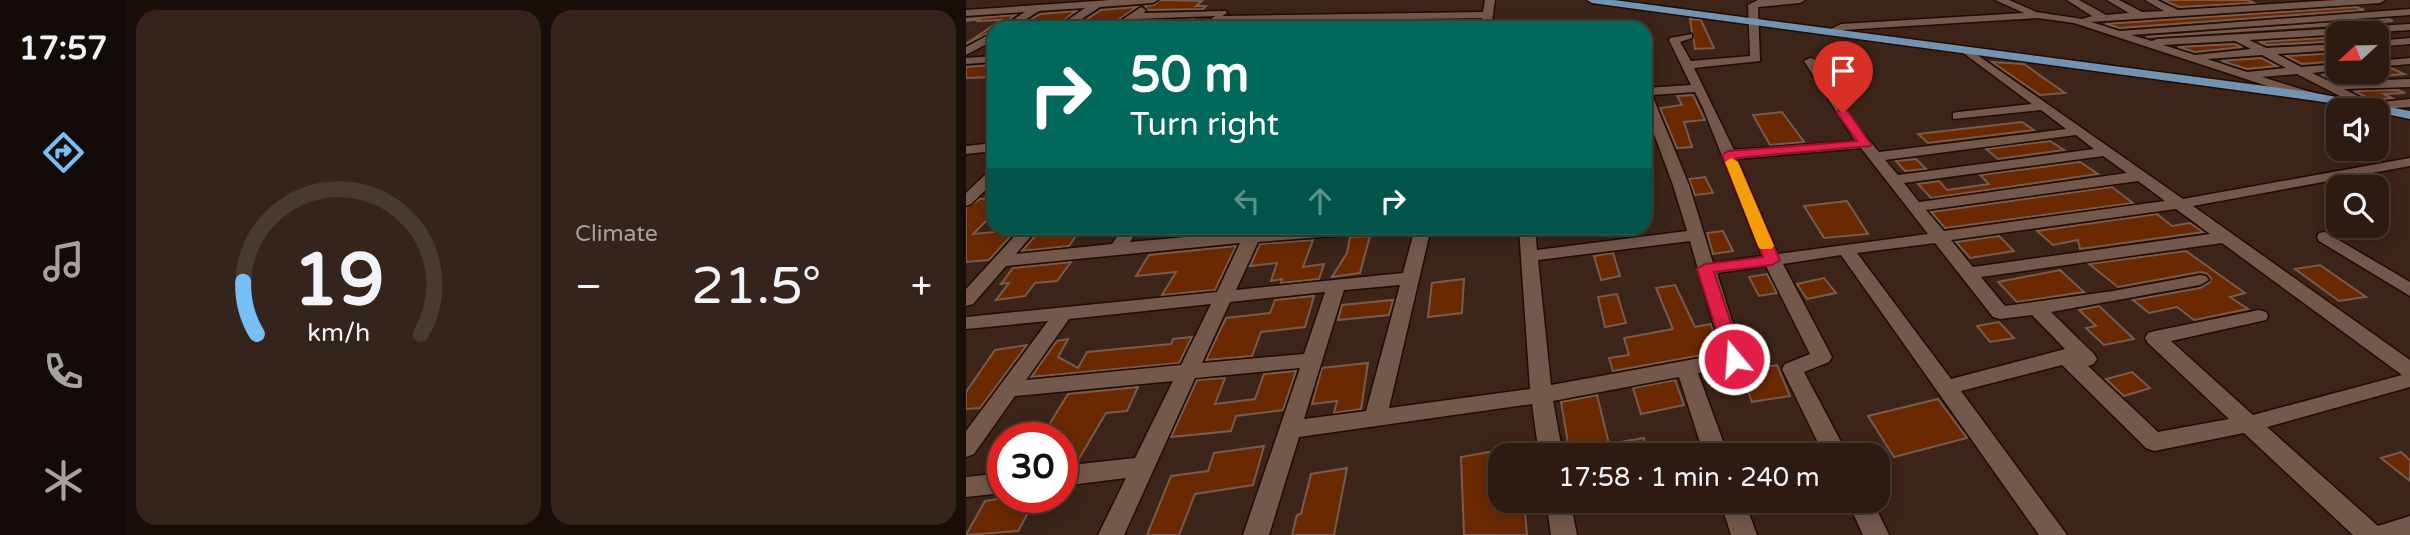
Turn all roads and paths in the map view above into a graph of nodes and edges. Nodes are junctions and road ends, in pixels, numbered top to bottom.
1 (978, 0) edge
2 (1154, 0) edge
3 (1490, 0) edge
4 (1592, 0) edge
5 (1800, 0) edge
6 (2000, 0) edge
7 (2032, 0) edge
8 (2072, 0) edge
9 (2112, 0) edge
10 (2150, 0) edge
11 (2227, 0) edge
12 (2380, 0) edge
13 (1100, 2) edge
14 (2318, 2) edge
15 (2248, 4) edge
16 (2189, 6) edge
17 (966, 8) edge
18 (1038, 8) junction
19 (2410, 12) edge
20 (966, 13) edge
21 (1222, 13) junction
22 (2176, 13) junction
23 (1488, 15) junction
24 (2038, 15) junction
25 (1131, 16) junction
26 (1343, 16) junction
27 (2141, 16) junction
28 (2354, 17) junction
29 (2060, 18) junction
30 (2104, 18) junction
31 (2075, 20) junction
32 (1017, 21) edge
33 (1072, 21) edge
34 (1124, 21) edge
35 (1215, 21) edge
36 (1346, 21) edge
37 (1487, 21) edge
38 (1754, 21) junction
39 (2363, 21) edge
40 (2215, 26) junction
41 (2410, 27) edge
42 (2389, 28) edge
43 (1832, 31) junction
44 (2389, 32) edge
45 (2115, 33) junction
46 (2326, 33) edge
47 (1688, 36) dead end
48 (2239, 38) junction
49 (987, 39) edge
50 (2410, 41) edge
51 (2146, 43) junction
52 (2389, 43) edge
53 (2326, 48) edge
54 (1966, 50) junction
55 (966, 52) edge
56 (2266, 52) junction
57 (2189, 57) junction
58 (987, 60) edge
59 (966, 61) edge
60 (1810, 61) dead end
61 (2410, 61) edge
62 (2389, 63) edge
63 (1687, 65) junction
64 (2326, 68) edge
65 (2299, 69) junction
66 (2245, 75) junction
67 (2389, 76) edge
68 (2408, 84) edge
69 (2330, 86) junction
70 (1699, 88) junction
71 (1652, 92) edge
72 (2309, 96) junction
73 (2352, 98) edge
74 (2326, 99) edge
75 (2410, 103) edge
76 (2389, 105) edge
77 (2045, 106) junction
78 (2389, 111) edge
79 (2410, 115) edge
80 (1958, 116) dead end
81 (1652, 130) edge
82 (2079, 131) junction
83 (987, 148) edge
84 (966, 150) edge
85 (1870, 150) junction
86 (2107, 151) junction
87 (1728, 155) junction
88 (2410, 162) edge
89 (2141, 176) junction
90 (1894, 180) junction
91 (987, 181) edge
92 (966, 201) edge
93 (2180, 204) junction
94 (1916, 207) junction
95 (1024, 235) edge
96 (1125, 235) edge
97 (1267, 235) edge
98 (1421, 235) edge
99 (1528, 235) edge
100 (1695, 235) junction
101 (1252, 236) junction
102 (2226, 237) junction
103 (2325, 237) dead end
104 (1941, 238) junction
105 (1117, 247) junction
106 (1846, 250) junction
107 (1529, 256) junction
108 (1772, 260) junction
109 (1000, 261) junction
110 (1705, 269) junction
111 (1969, 273) junction
112 (1410, 278) junction
113 (2200, 280) dead end
114 (1337, 284) junction
115 (2410, 290) edge
116 (1225, 296) junction
117 (966, 300) edge
118 (2035, 307) junction
119 (1062, 315) junction
120 (2259, 316) dead end
121 (966, 323) edge
122 (2079, 357) junction
123 (1312, 360) junction
124 (1686, 368) junction
125 (2410, 370) edge
126 (1190, 371) junction
127 (2410, 380) edge
128 (1945, 388) junction
129 (1009, 389) junction
130 (1541, 395) junction
131 (1375, 420) junction
132 (2249, 424) junction
133 (1288, 430) junction
134 (1549, 443) edge
135 (1712, 443) edge
136 (1830, 443) edge
137 (966, 448) edge
138 (1143, 467) junction
139 (1078, 474) edge
140 (987, 485) edge
141 (966, 487) edge
142 (1560, 513) edge
143 (1736, 513) edge
144 (1865, 513) edge
145 (2410, 527) edge
146 (1111, 535) edge
147 (1256, 535) edge
148 (1564, 535) edge
149 (1744, 535) edge
150 (1876, 535) edge
151 (2054, 535) edge
152 (2370, 535) edge
153 (2383, 535) edge

1 - 17 street
2 - 13 street
2 - 25 street
3 - 23 street
4 - 38 main road
5 - 38 street
6 - 24 street
7 - 29 street
8 - 30 street
9 - 27 street
10 - 22 street
11 - 15 street
12 - 14 street
13 - 18 street
13 - 33 street
14 - 15 street
14 - 28 street
15 - 16 street
16 - 22 street
16 - 40 street
18 - 20 street
18 - 32 street
19 - 28 street
21 - 25 street
21 - 26 street
21 - 35 street
22 - 27 street
23 - 26 street
23 - 37 street
24 - 29 street
24 - 43 street
25 - 34 street
26 - 36 street
27 - 30 street
28 - 39 street
28 - 40 street
29 - 31 street
30 - 31 street
31 - 45 street
38 - 43 main road
38 - 63 street
40 - 45 street
40 - 48 street
41 - 42 street
43 - 54 main road
44 - 50 street
45 - 51 street
46 - 48 street
47 - 63 street
48 - 51 street
48 - 56 street
49 - 55 street
50 - 52 street
51 - 57 street
53 - 56 street
54 - 72 main road
54 - 77 street
56 - 57 street
56 - 65 street
57 - 66 street
58 - 59 street
60 - 85 street
61 - 62 street
63 - 70 street
64 - 65 street
65 - 66 street
65 - 69 street
66 - 72 street
67 - 68 street
68 - 69 street
69 - 73 street
70 - 71 street
70 - 87 street
72 - 74 main road
75 - 76 street
77 - 80 street
77 - 82 street
78 - 79 main road
81 - 100 street
82 - 85 street
82 - 86 street
83 - 84 street
85 - 87 street
85 - 90 street
86 - 89 street
86 - 90 street
87 - 108 street
88 - 93 street
89 - 93 street
89 - 94 street
90 - 94 street
91 - 92 street
93 - 102 street
93 - 104 street
94 - 104 street
95 - 109 street
96 - 105 street
97 - 101 street
98 - 112 street
99 - 107 street
100 - 107 street
100 - 110 street
101 - 105 street
101 - 116 street
102 - 111 street
102 - 125 street
103 - 115 street
104 - 106 street
104 - 111 street
105 - 109 street
106 - 108 street
106 - 128 street
107 - 130 street
108 - 110 street
108 - 136 street
109 - 117 street
110 - 124 street
111 - 118 street
112 - 114 street
112 - 131 street
113 - 118 street
114 - 116 street
114 - 123 street
116 - 119 street
116 - 126 street
118 - 122 street
119 - 121 street
119 - 129 street
120 - 132 street
122 - 128 street
122 - 132 street
123 - 126 street
123 - 133 street
124 - 130 street
124 - 135 street
126 - 129 street
126 - 138 street
127 - 132 street
128 - 151 street
129 - 137 street
130 - 131 street
130 - 134 street
131 - 133 street
132 - 152 street
133 - 147 street
138 - 139 street
138 - 146 street
140 - 141 street
142 - 148 street
143 - 149 street
144 - 150 street
145 - 153 street

